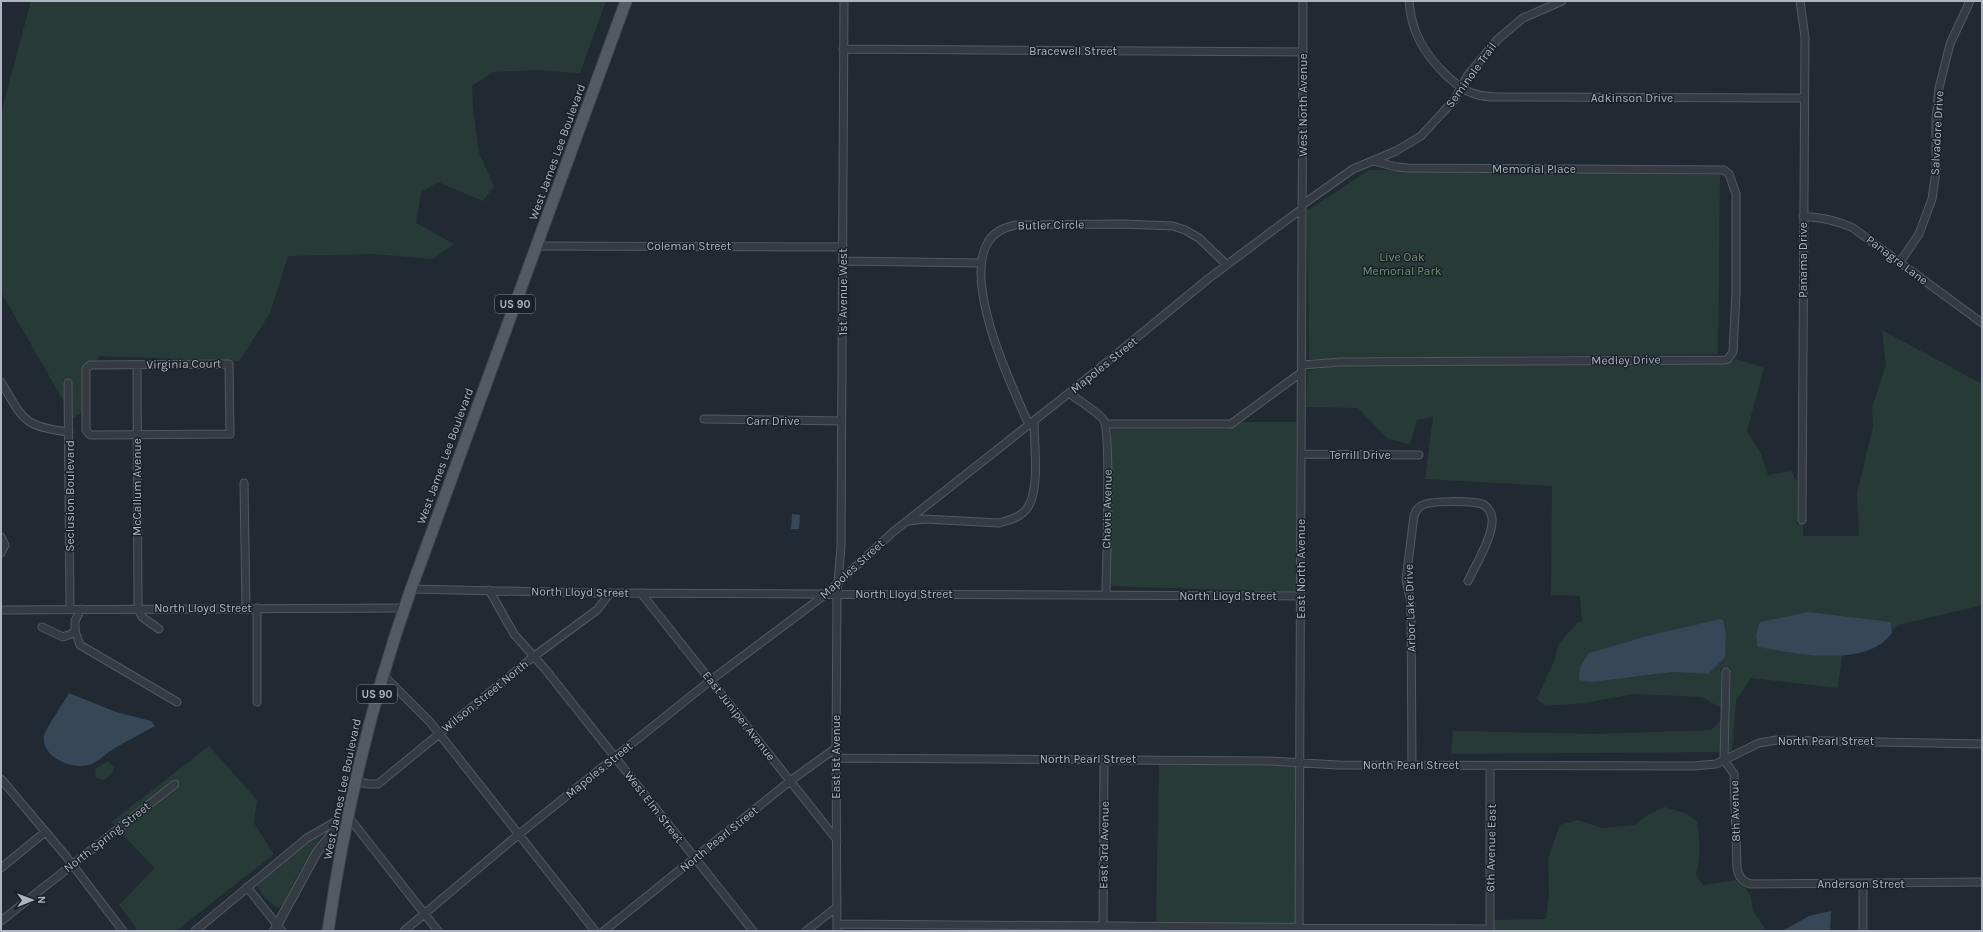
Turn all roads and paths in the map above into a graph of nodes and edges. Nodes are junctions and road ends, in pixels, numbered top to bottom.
1 (626, 1) edge
2 (844, 1) edge
3 (1303, 1) edge
4 (1409, 1) edge
5 (1562, 1) edge
6 (1800, 1) edge
7 (1970, 1) edge
8 (843, 49) junction
9 (1303, 52) junction
10 (1461, 89) junction
11 (1804, 98) junction
12 (1373, 161) junction
13 (1696, 169) joint
14 (1302, 207) junction
15 (1803, 216) junction
16 (536, 246) junction
17 (843, 247) junction
18 (843, 261) junction
19 (1900, 262) junction
20 (981, 263) junction
21 (1227, 265) junction
22 (1982, 323) edge
23 (1302, 364) junction
24 (137, 365) junction
25 (1302, 372) junction
26 (1, 382) edge
27 (68, 383) dead end
28 (1069, 393) junction
29 (704, 420) dead end
30 (842, 421) junction
31 (1031, 423) junction
32 (1105, 424) junction
33 (69, 432) junction
34 (137, 435) junction
35 (1302, 454) junction
36 (1419, 455) dead end
37 (244, 483) dead end
38 (1802, 520) dead end
39 (906, 522) junction
40 (1, 537) edge
41 (1, 553) edge
42 (1468, 581) dead end
43 (838, 583) junction
44 (411, 588) junction
45 (489, 590) junction
46 (610, 592) junction
47 (641, 593) junction
48 (826, 594) junction
49 (837, 594) junction
50 (1106, 595) junction
51 (1301, 596) junction
52 (246, 606) junction
53 (257, 608) junction
54 (404, 608) junction
55 (70, 609) junction
56 (81, 609) junction
57 (138, 609) junction
58 (1, 610) edge
59 (42, 627) dead end
60 (159, 629) dead end
61 (75, 631) junction
62 (533, 657) junction
63 (1726, 672) dead end
64 (382, 674) junction
65 (711, 680) junction
66 (177, 702) dead end
67 (258, 702) dead end
68 (439, 734) junction
69 (1982, 744) edge
70 (836, 748) junction
71 (615, 757) junction
72 (836, 758) junction
73 (1104, 759) junction
74 (1724, 760) junction
75 (1300, 762) junction
76 (1412, 765) junction
77 (1490, 766) junction
78 (1, 779) edge
79 (354, 781) junction
80 (790, 781) junction
81 (175, 784) dead end
82 (347, 815) junction
83 (45, 832) junction
84 (518, 835) junction
85 (837, 840) junction
86 (695, 859) junction
87 (72, 865) junction
88 (1, 868) edge
89 (1742, 880) joint
90 (1982, 882) edge
91 (1863, 884) junction
92 (247, 887) junction
93 (837, 907) junction
94 (424, 913) junction
95 (1, 921) edge
96 (837, 927) edge
97 (973, 928) edge
98 (1299, 928) junction
99 (278, 929) edge
100 (1103, 929) edge
101 (1231, 929) edge
102 (1490, 930) edge
103 (123, 931) edge
104 (195, 931) edge
105 (328, 931) edge
106 (404, 931) edge
107 (438, 931) edge
108 (595, 931) edge
109 (604, 931) edge
110 (753, 931) edge
111 (806, 931) edge
112 (1863, 931) edge

1 - 16 main road, West James Lee Boulevard / US 90
2 - 8 street, 1st Avenue West
3 - 9 street, West North Avenue
4 - 10 street
5 - 10 street, Seminole Trail
6 - 11 street, Panama Drive
7 - 19 street, Salvadore Drive
8 - 9 street, Bracewell Street
8 - 17 street, 1st Avenue West
9 - 14 street, West North Avenue
10 - 11 street, Adkinson Drive
10 - 12 street, Seminole Trail
11 - 15 street, Panama Drive
12 - 13 street, Memorial Place
12 - 14 street, Seminole Trail
13 - 23 street, Medley Drive
14 - 21 street, Mapoles Street
14 - 23 street, East North Avenue
15 - 19 street, Panagra Lane
15 - 38 street, Panama Drive
16 - 17 street, Coleman Street
16 - 44 main road, West James Lee Boulevard / US 90
17 - 18 street, 1st Avenue West
18 - 20 street
18 - 30 street, 1st Avenue West
19 - 22 street, Panagra Lane
20 - 21 street, Butler Circle
20 - 31 street, Butler Circle
21 - 28 street, Mapoles Street
23 - 25 street, East North Avenue
24 - 34 street, McCallum Avenue
24 - 34 street, Virginia Court
24 - 34 street, Virginia Court
25 - 32 street
25 - 35 street, East North Avenue
26 - 33 street
27 - 33 street, Seclusion Boulevard
28 - 31 street, Mapoles Street
28 - 32 street
29 - 30 street, Carr Drive
30 - 43 street, 1st Avenue West
31 - 39 street, Mapoles Street
31 - 39 street
32 - 50 street, Chavis Avenue
33 - 55 street, Seclusion Boulevard
34 - 57 street, McCallum Avenue
35 - 36 street, Terrill Drive
35 - 51 street, East North Avenue
37 - 52 street
39 - 43 street, Mapoles Street
40 - 41 street
42 - 76 street, Arbor Lake Drive
43 - 48 street, Mapoles Street
43 - 49 street, East 1st Avenue
44 - 45 street, North Lloyd Street
44 - 54 main road, West James Lee Boulevard / US 90
45 - 46 street, North Lloyd Street
45 - 62 street, West Elm Street
46 - 47 street, North Lloyd Street
46 - 62 street, Wilson Street North
47 - 48 street, North Lloyd Street
47 - 65 street, East Juniper Avenue
48 - 49 street, North Lloyd Street
48 - 65 street, Mapoles Street
49 - 50 street, North Lloyd Street
49 - 70 street, East 1st Avenue
50 - 51 street, North Lloyd Street
51 - 75 street, East North Avenue
52 - 53 street, North Lloyd Street
52 - 57 street, North Lloyd Street
53 - 54 street, North Lloyd Street
53 - 67 street
54 - 64 main road, West James Lee Boulevard / US 90
55 - 56 street, North Lloyd Street
55 - 58 street, North Lloyd Street
56 - 57 street, North Lloyd Street
56 - 61 street
57 - 60 street
59 - 61 street
61 - 66 street
62 - 68 street, Wilson Street North
62 - 71 street, West Elm Street
63 - 74 street
64 - 68 street
64 - 79 main road, West James Lee Boulevard / US 90
65 - 71 street, Mapoles Street
65 - 80 street, East Juniper Avenue
68 - 79 street, Wilson Street North
68 - 84 street
69 - 74 street, North Pearl Street
70 - 72 street, East 1st Avenue
70 - 80 street, North Pearl Street
71 - 84 street, Mapoles Street
71 - 86 street, West Elm Street
72 - 73 street, North Pearl Street
72 - 85 street, East 1st Avenue
73 - 75 street, North Pearl Street
73 - 100 street, East 3rd Avenue
74 - 77 street, North Pearl Street
74 - 89 street, 8th Avenue
75 - 76 street, North Pearl Street
75 - 98 street, East North Avenue
76 - 77 street, North Pearl Street
77 - 102 street, 6th Avenue East
78 - 83 street
79 - 82 main road, West James Lee Boulevard / US 90
80 - 85 street, East Juniper Avenue
80 - 86 street, North Pearl Street
81 - 87 street, North Spring Street
82 - 92 street
82 - 94 street
82 - 99 street
82 - 105 main road, West James Lee Boulevard / US 90
83 - 87 street
83 - 88 street
84 - 94 street, Mapoles Street
84 - 108 street
85 - 93 street, East 1st Avenue
86 - 109 street, North Pearl Street
86 - 110 street, West Elm Street
87 - 95 street, North Spring Street
87 - 103 street
89 - 91 street, Anderson Street
90 - 91 street, Anderson Street
91 - 112 street
92 - 99 street
92 - 104 street
93 - 96 street, East 1st Avenue
93 - 111 street
94 - 106 street, Mapoles Street
94 - 107 street
96 - 97 street
97 - 100 street
98 - 101 street
98 - 102 street
100 - 101 street

